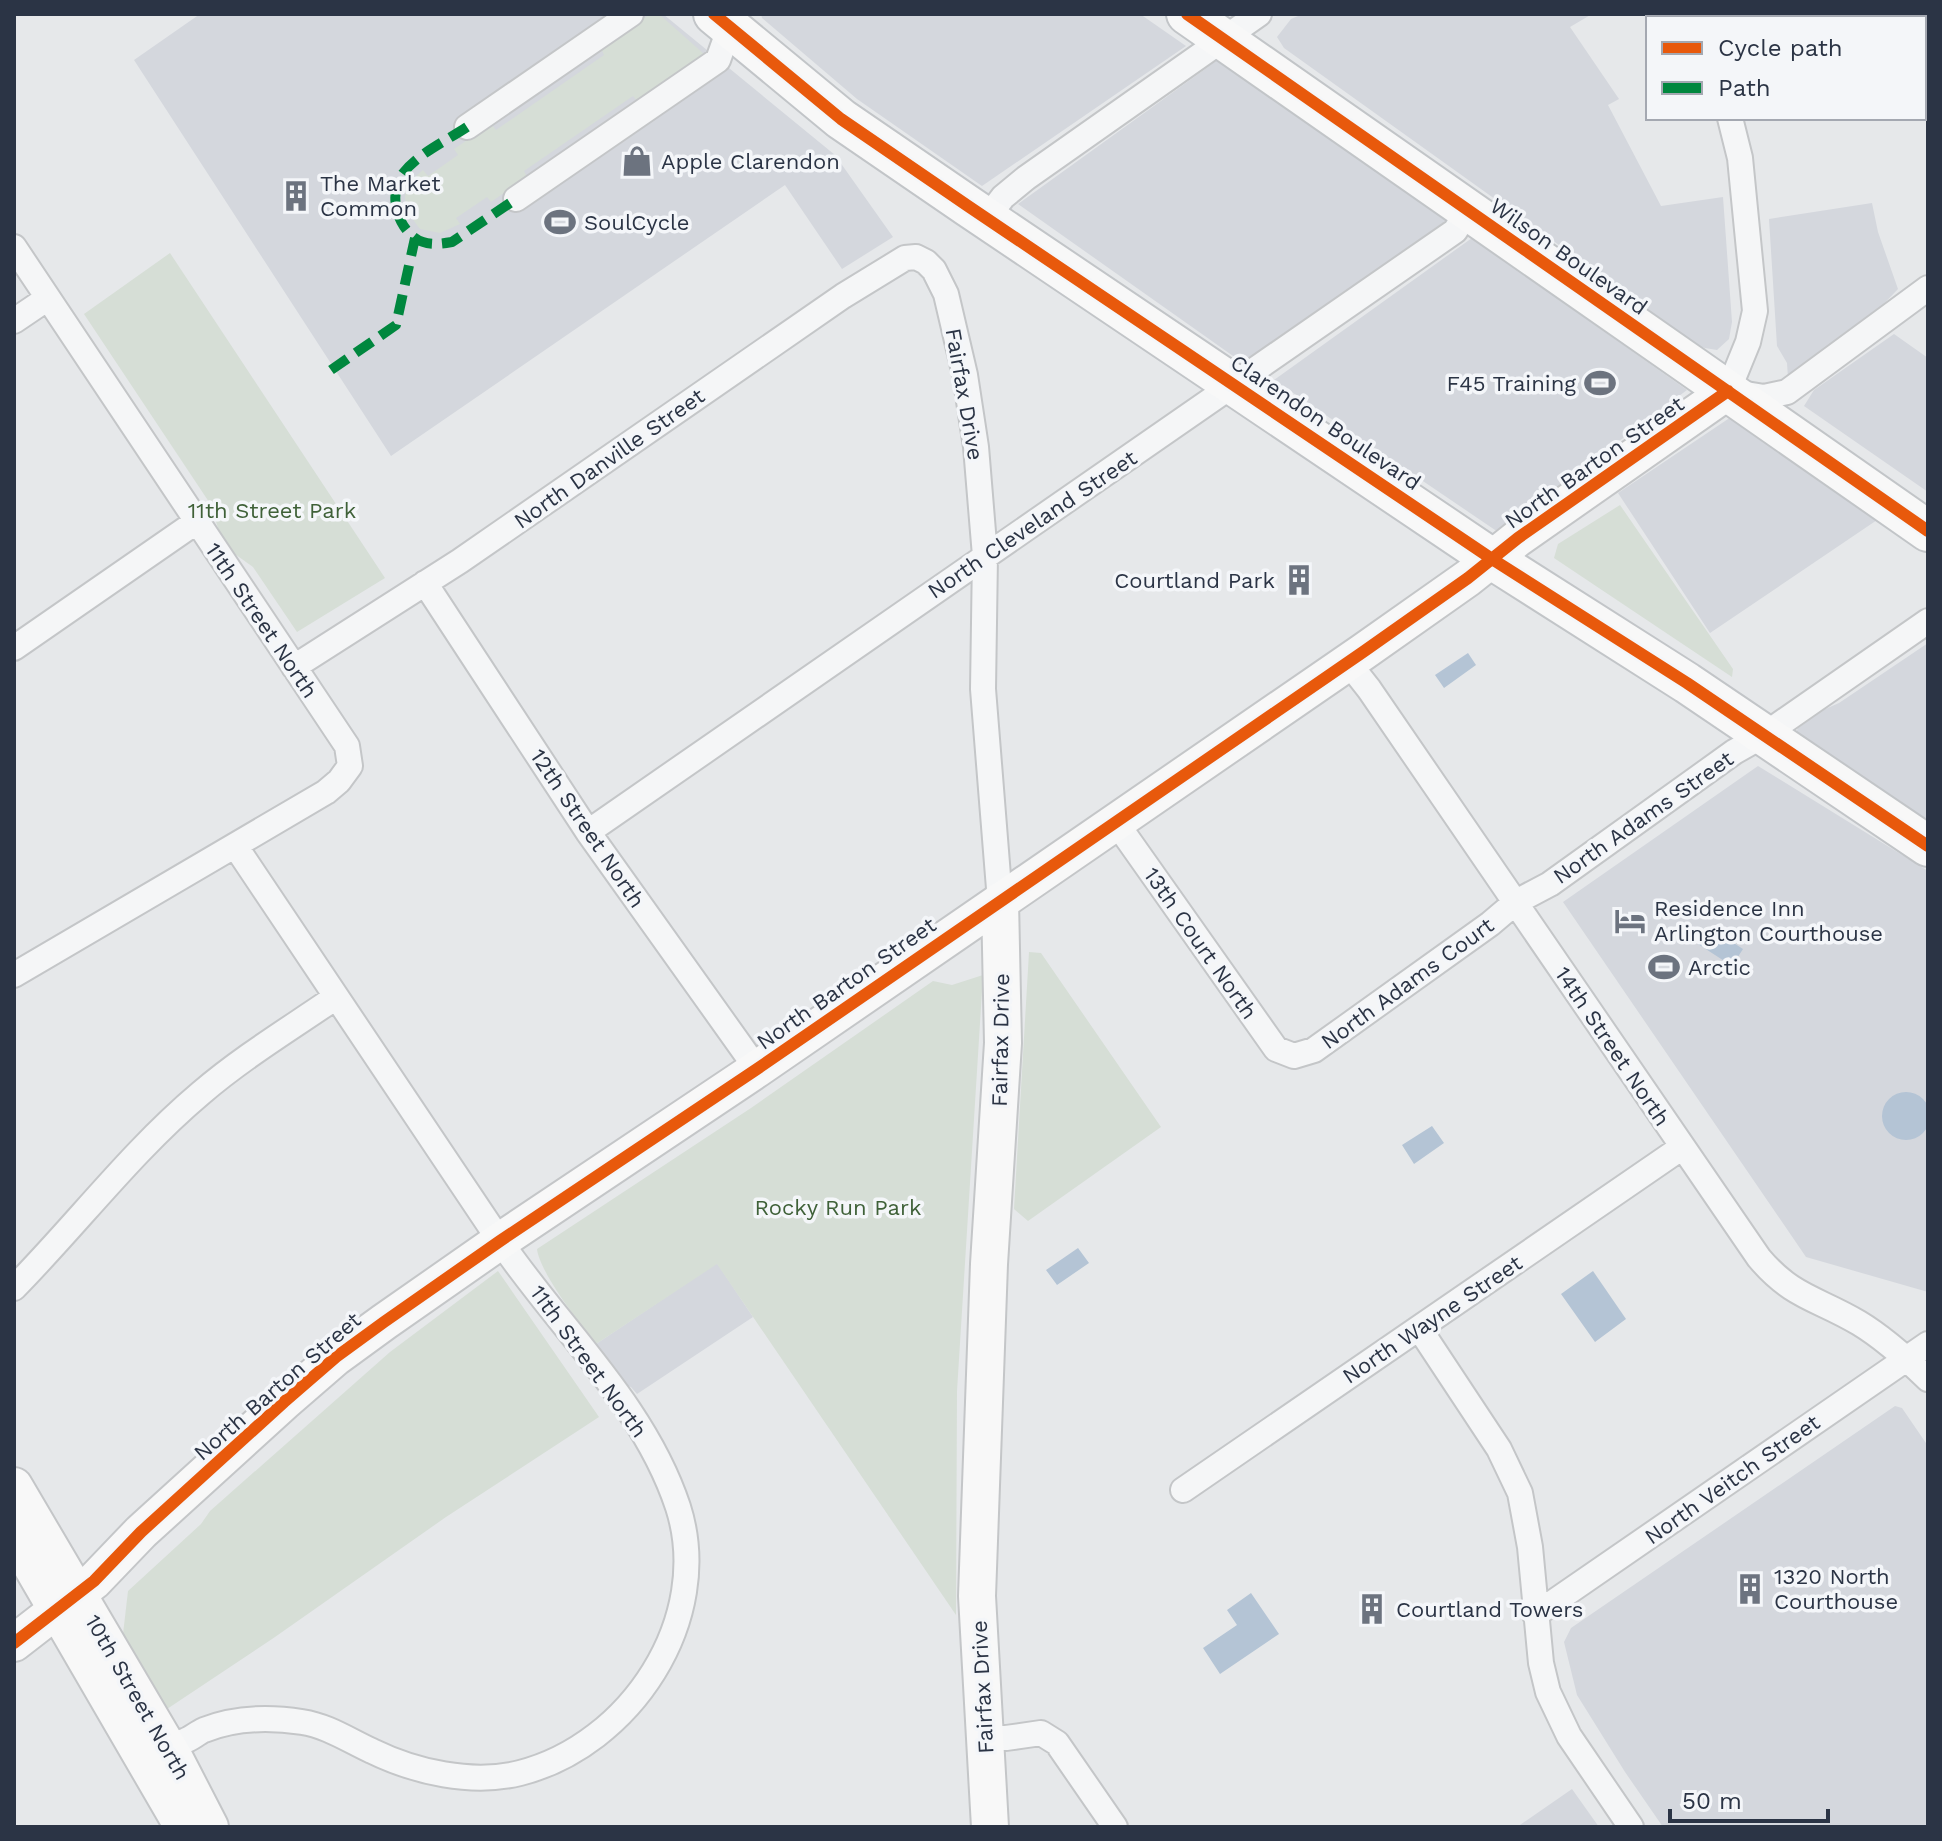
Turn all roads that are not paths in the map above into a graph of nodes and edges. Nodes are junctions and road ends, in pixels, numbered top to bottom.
1 (631, 14) edge
2 (1187, 14) edge
3 (1259, 14) edge
4 (726, 18) edge
5 (1224, 39) junction
6 (1730, 120) edge
7 (467, 127) dead end
8 (516, 199) dead end
9 (1468, 211) junction
10 (987, 218) junction
11 (14, 247) edge
12 (926, 262) joint
13 (1928, 288) edge
14 (48, 298) junction
15 (14, 321) edge
16 (1235, 385) junction
17 (1728, 391) junction
18 (196, 522) junction
19 (1928, 531) edge
20 (985, 556) junction
21 (1492, 559) junction
22 (425, 583) junction
23 (1928, 621) edge
24 (14, 648) edge
25 (1347, 661) junction
26 (294, 667) junction
27 (1764, 735) junction
28 (1115, 821) junction
29 (588, 832) junction
30 (1928, 846) edge
31 (236, 847) junction
32 (1000, 901) junction
33 (1516, 902) junction
34 (14, 975) edge
35 (336, 997) junction
36 (1294, 1056) joint
37 (757, 1069) junction
38 (1681, 1148) junction
39 (500, 1241) junction
40 (14, 1288) edge
41 (1419, 1328) junction
42 (1928, 1344) edge
43 (1906, 1358) junction
44 (1928, 1379) edge
45 (14, 1486) edge
46 (1183, 1490) dead end
47 (14, 1536) edge
48 (68, 1602) junction
49 (1535, 1615) junction
50 (14, 1643) edge
51 (985, 1738) junction
52 (161, 1752) junction
53 (183, 1827) edge
54 (210, 1827) edge
55 (226, 1827) edge
56 (990, 1827) edge
57 (1115, 1827) edge
58 (1631, 1827) edge

1 - 7 street
2 - 5 main road, Wilson Boulevard
3 - 5 street
4 - 8 street
4 - 10 main road, Clarendon Boulevard
5 - 9 main road, Wilson Boulevard
5 - 10 street
6 - 17 street
9 - 16 street, North Cleveland Street
9 - 17 main road, Wilson Boulevard
10 - 16 main road, Clarendon Boulevard
11 - 14 street, 11th Street North
12 - 20 street, Fairfax Drive
12 - 22 street, North Danville Street
13 - 17 street
14 - 15 street
14 - 18 street, 11th Street North
16 - 20 street, North Cleveland Street
16 - 21 main road, Clarendon Boulevard
17 - 19 main road, Wilson Boulevard
17 - 21 street, North Barton Street
18 - 24 street
18 - 26 street, 11th Street North
20 - 29 street, North Cleveland Street
20 - 32 street, Fairfax Drive
21 - 25 street, North Barton Street
21 - 27 main road, Clarendon Boulevard
22 - 26 street, North Danville Street
22 - 29 street, 12th Street North
23 - 27 street, North Adams Street
25 - 28 street, North Barton Street
25 - 33 street, 14th Street North
26 - 31 street, 11th Street North
27 - 30 main road, Clarendon Boulevard
27 - 33 street, North Adams Street
28 - 32 street, North Barton Street
28 - 36 street, 13th Court North
29 - 37 street, 12th Street North
31 - 34 street
31 - 35 street, 11th Street North
32 - 37 street, North Barton Street
32 - 51 street, Fairfax Drive
33 - 36 street, North Adams Court
33 - 38 street, 14th Street North
35 - 39 street, 11th Street North
35 - 40 street
37 - 39 street, North Barton Street
38 - 41 street, North Wayne Street
38 - 43 street, 14th Street North
39 - 48 street, North Barton Street
39 - 52 street, 11th Street North
41 - 46 street, North Wayne Street
41 - 49 street
42 - 43 street, North Veitch Street
43 - 44 street, 14th Street North
43 - 49 street, North Veitch Street
45 - 48 street, 10th Street North
47 - 48 street, 10th Street North
48 - 50 street, North Barton Street
48 - 52 street, 10th Street North
49 - 58 street
51 - 56 street, Fairfax Drive
51 - 57 street
52 - 53 street, 10th Street North
52 - 54 street, 10th Street North
52 - 55 street

